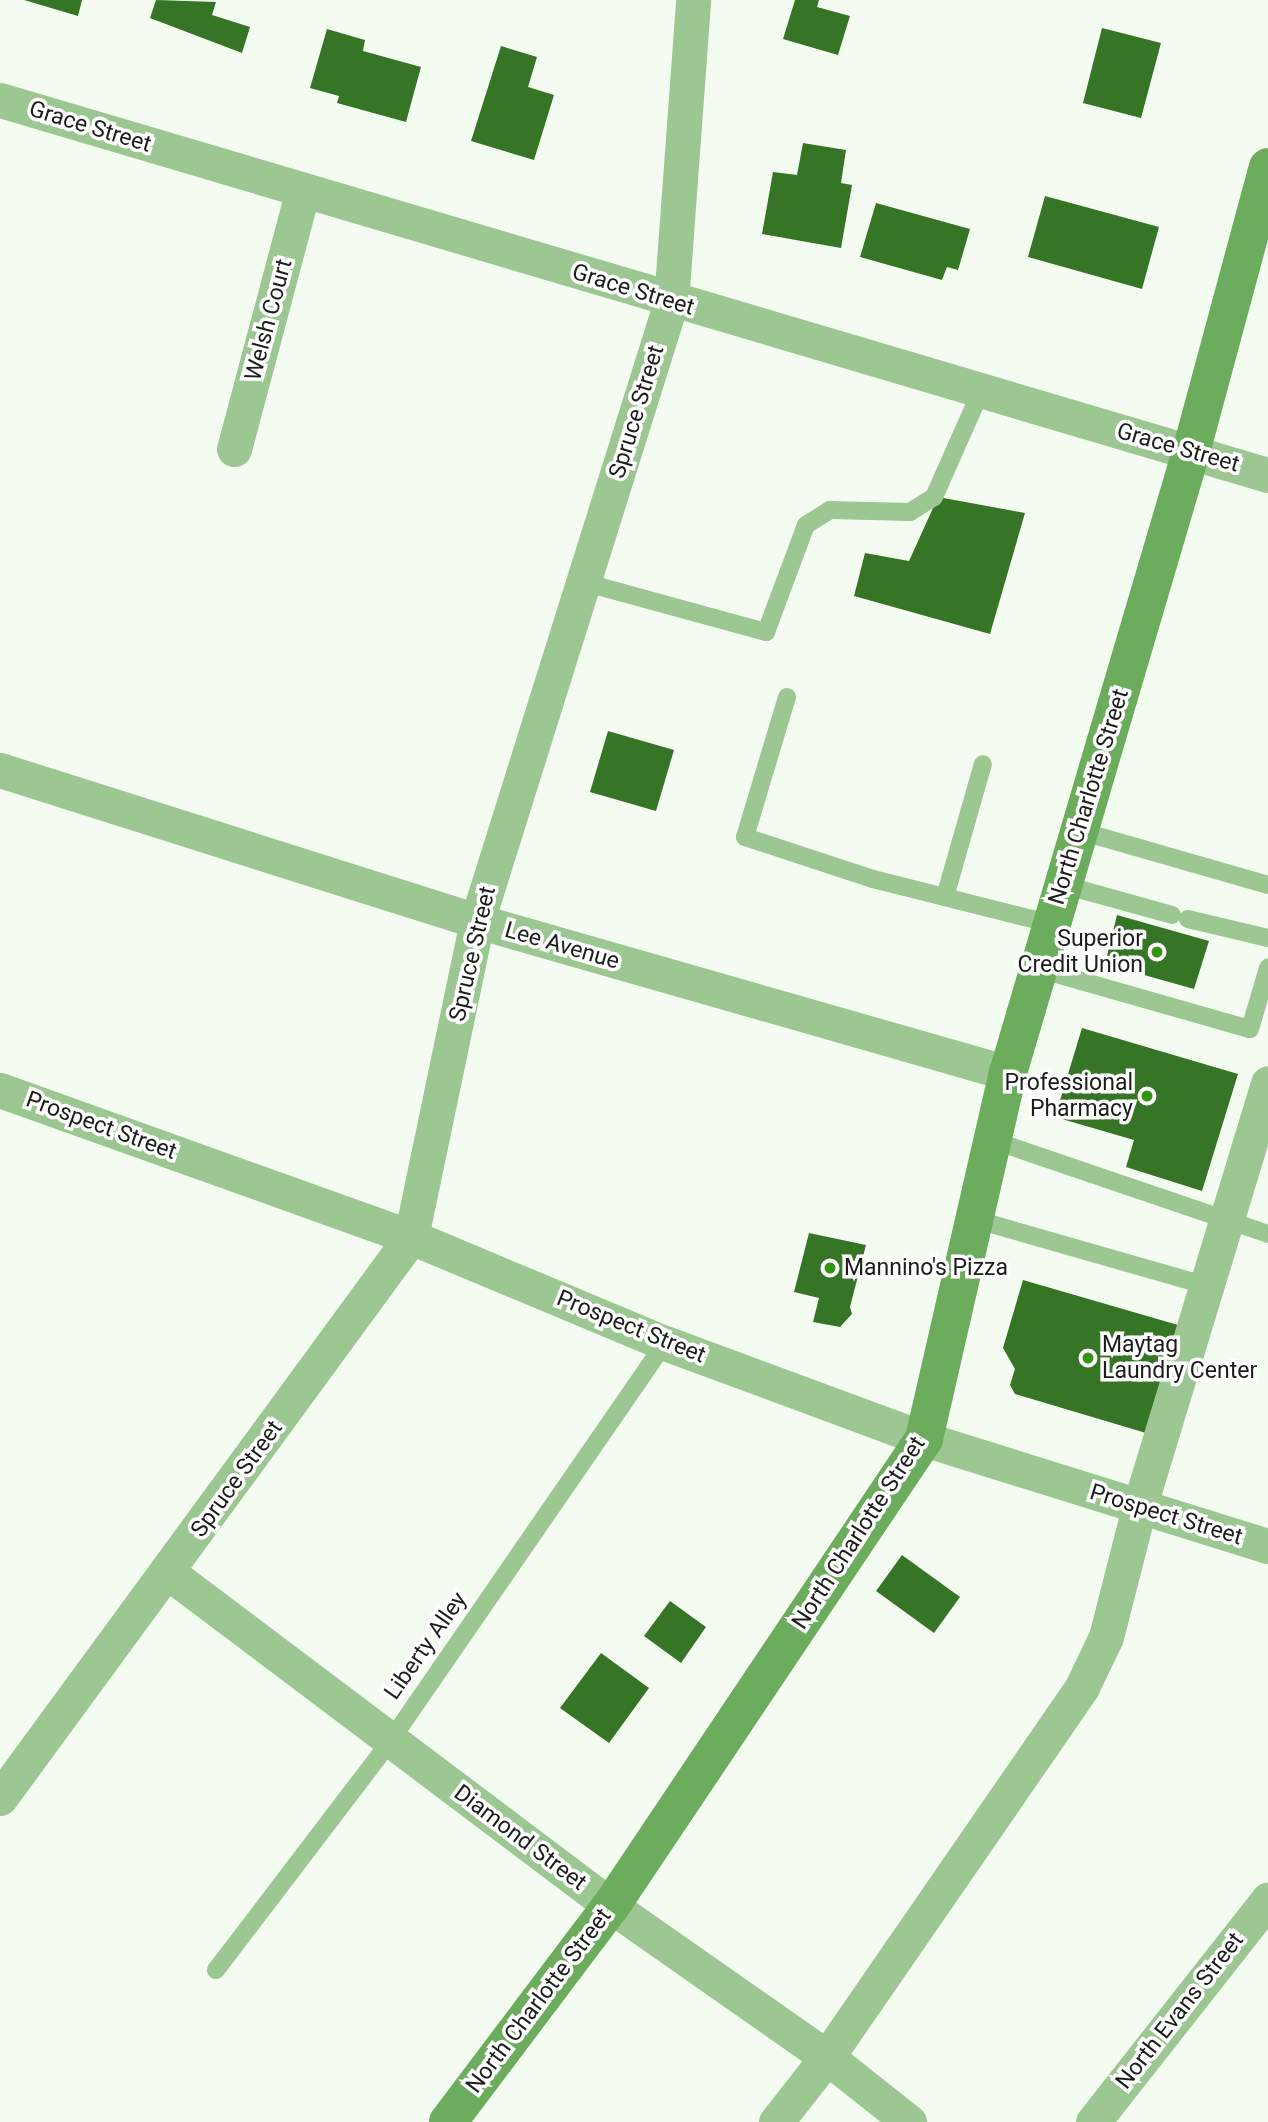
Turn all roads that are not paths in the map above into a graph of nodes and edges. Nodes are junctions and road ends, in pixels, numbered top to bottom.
1 (693, 0) edge
2 (0, 100) edge
3 (1268, 167) edge
4 (303, 190) junction
5 (671, 302) junction
6 (981, 391) junction
7 (234, 449) dead end
8 (1191, 452) junction
9 (1268, 475) edge
10 (583, 582) junction
11 (787, 697) dead end
12 (983, 764) dead end
13 (0, 770) edge
14 (1080, 831) junction
15 (1063, 885) junction
16 (1268, 885) edge
17 (945, 897) junction
18 (477, 922) junction
19 (1052, 924) junction
20 (1268, 938) edge
21 (1268, 968) edge
22 (1039, 969) junction
23 (1008, 1073) junction
24 (1268, 1083) edge
25 (0, 1090) edge
26 (992, 1140) junction
27 (1259, 1142) edge
28 (974, 1219) junction
29 (1226, 1220) junction
30 (1268, 1234) edge
31 (411, 1237) junction
32 (1206, 1286) junction
33 (665, 1343) junction
34 (924, 1438) junction
35 (1139, 1508) junction
36 (1268, 1545) edge
37 (169, 1573) junction
38 (391, 1741) junction
39 (15, 1756) edge
40 (0, 1798) edge
41 (1268, 1900) edge
42 (611, 1906) junction
43 (216, 1970) dead end
44 (827, 2057) junction
45 (448, 2122) edge
46 (776, 2122) edge
47 (909, 2122) edge
48 (1093, 2122) edge

1 - 5 street, Spruce Street
2 - 4 street, Grace Street
3 - 8 main road, North Charlotte Street
4 - 5 street, Grace Street
4 - 7 street, Welsh Court
5 - 6 street, Grace Street
5 - 10 street, Spruce Street
6 - 8 street, Grace Street
6 - 10 lane
8 - 9 street, Grace Street
8 - 14 main road, North Charlotte Street
10 - 18 street, Spruce Street
11 - 17 lane
12 - 17 lane
13 - 18 street, Lee Avenue
14 - 15 main road, North Charlotte Street
14 - 16 lane
15 - 19 main road, North Charlotte Street
15 - 20 lane
17 - 19 lane
18 - 23 street, Lee Avenue
18 - 31 street, Spruce Street
19 - 22 main road, North Charlotte Street
21 - 22 lane
22 - 23 main road, North Charlotte Street
23 - 26 main road, North Charlotte Street
24 - 27 street
25 - 31 street, Prospect Street
26 - 28 main road, North Charlotte Street
26 - 29 lane
27 - 29 street
28 - 32 lane
28 - 34 main road, North Charlotte Street
29 - 30 lane
29 - 32 street
31 - 33 street, Prospect Street
31 - 37 street, Spruce Street
32 - 35 street
33 - 34 street, Prospect Street
33 - 38 lane, Liberty Alley
34 - 35 street, Prospect Street
34 - 42 main road, North Charlotte Street
35 - 36 street, Prospect Street
35 - 44 street
37 - 38 street, Diamond Street
37 - 39 street, Spruce Street
38 - 42 street, Diamond Street
38 - 43 lane, Liberty Alley
39 - 40 street, Spruce Street
41 - 48 street, North Evans Street
42 - 44 street, Diamond Street
42 - 45 main road, North Charlotte Street
44 - 46 street
44 - 47 street, Diamond Street

